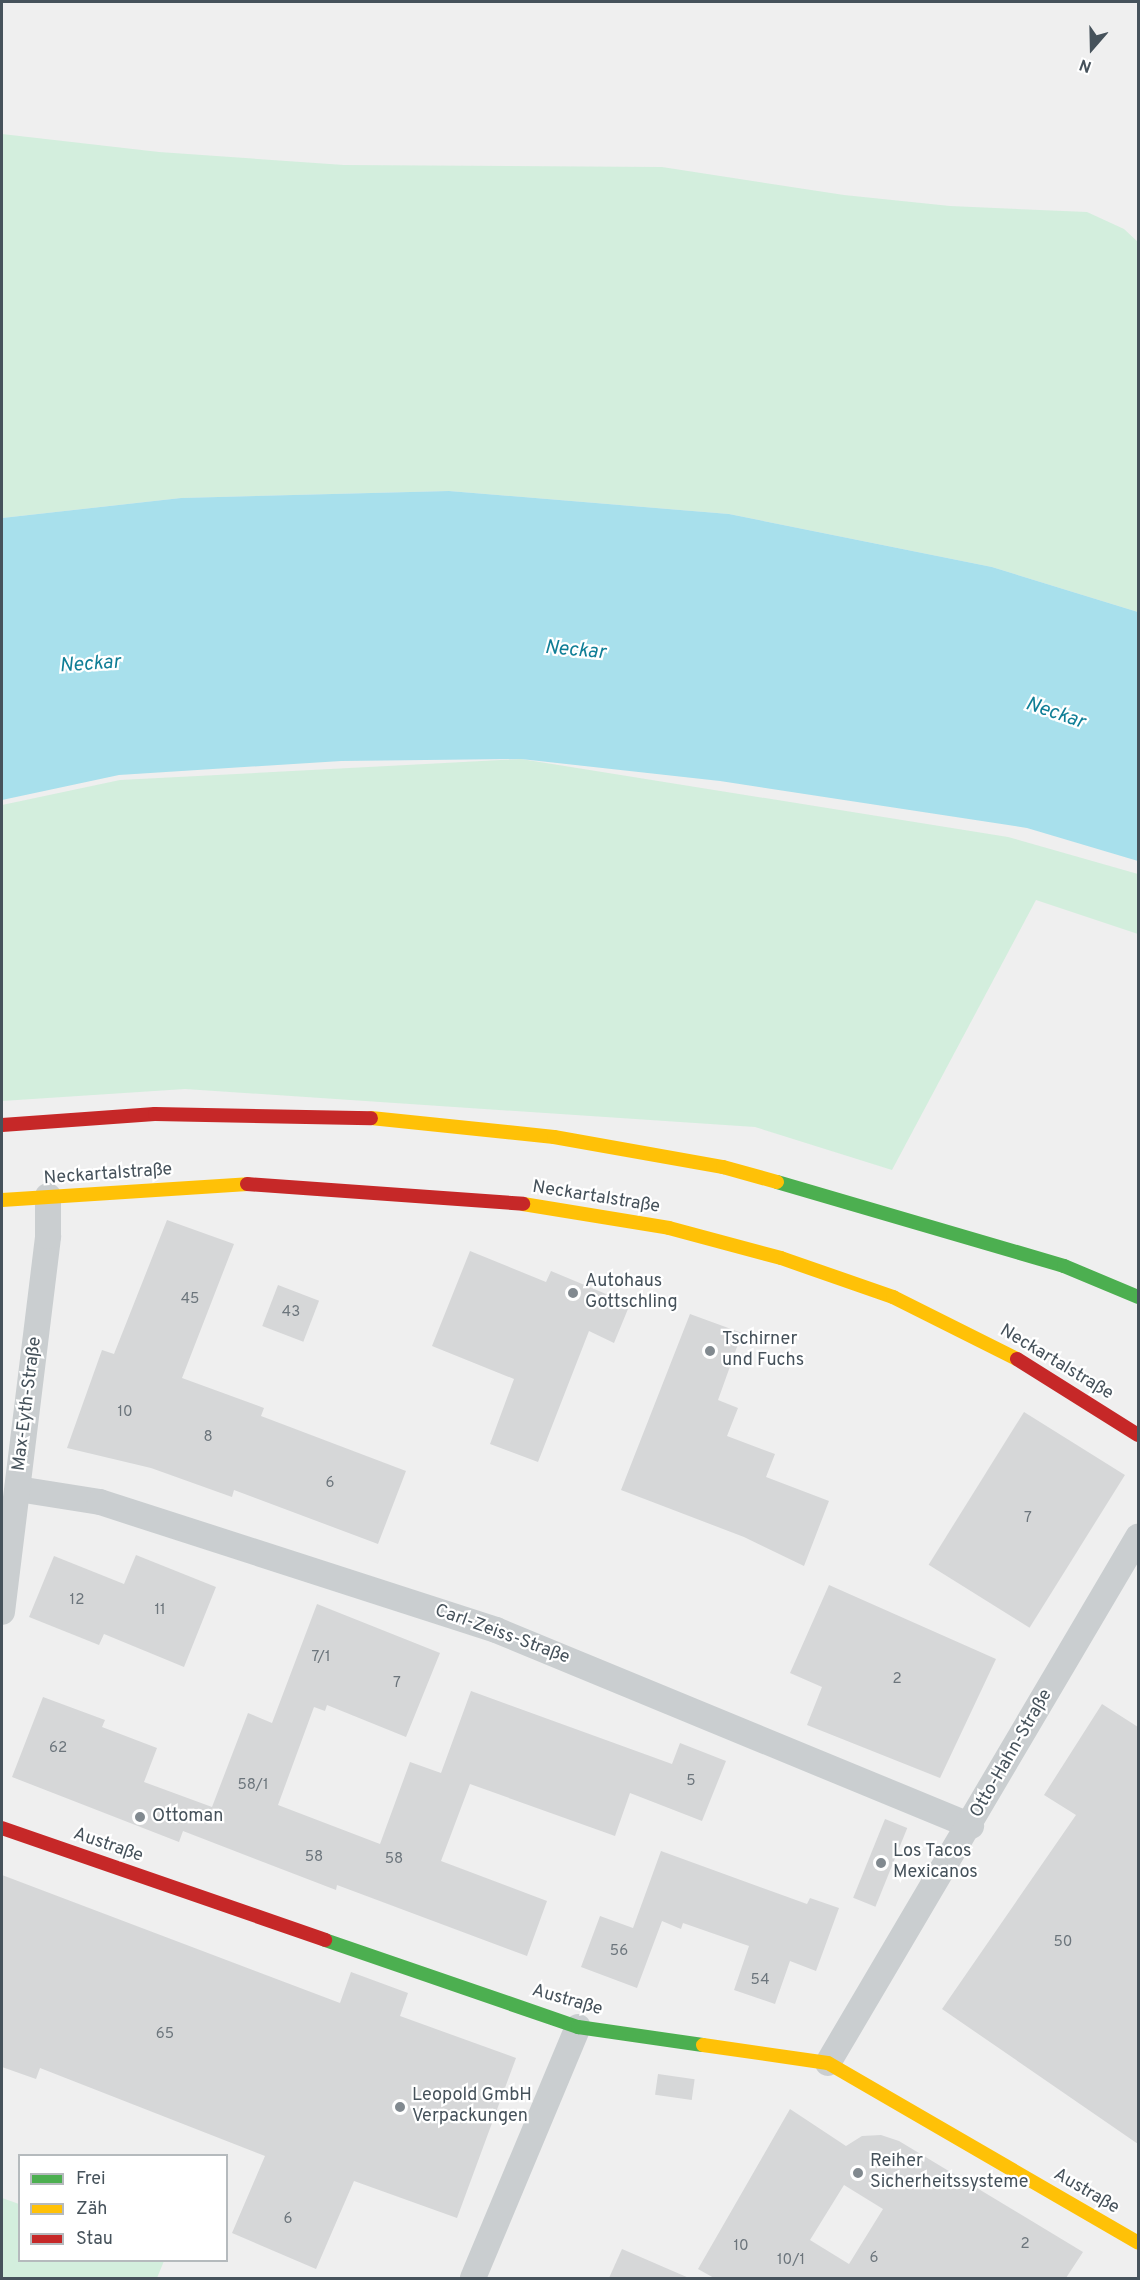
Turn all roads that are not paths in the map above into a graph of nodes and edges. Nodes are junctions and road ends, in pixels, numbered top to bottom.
1 (2, 1125) edge
2 (48, 1196) junction
3 (2, 1200) edge
4 (1138, 1298) edge
5 (1138, 1435) edge
6 (18, 1489) junction
7 (1138, 1537) edge
8 (2, 1612) edge
9 (971, 1826) junction
10 (2, 1828) edge
11 (578, 2027) junction
12 (828, 2063) junction
13 (1138, 2243) edge
14 (473, 2278) edge

1 - 4 street
2 - 3 street, Neckartalstraße
2 - 5 street, Neckartalstraße
2 - 6 street, Max-Eyth-Straße
6 - 8 street, Max-Eyth-Straße
6 - 9 street, Carl-Zeiss-Straße
7 - 9 street, Otto-Hahn-Straße
9 - 12 street, Otto-Hahn-Straße
10 - 11 street, Austraße
11 - 12 street, Austraße
11 - 14 street
12 - 13 street, Austraße

